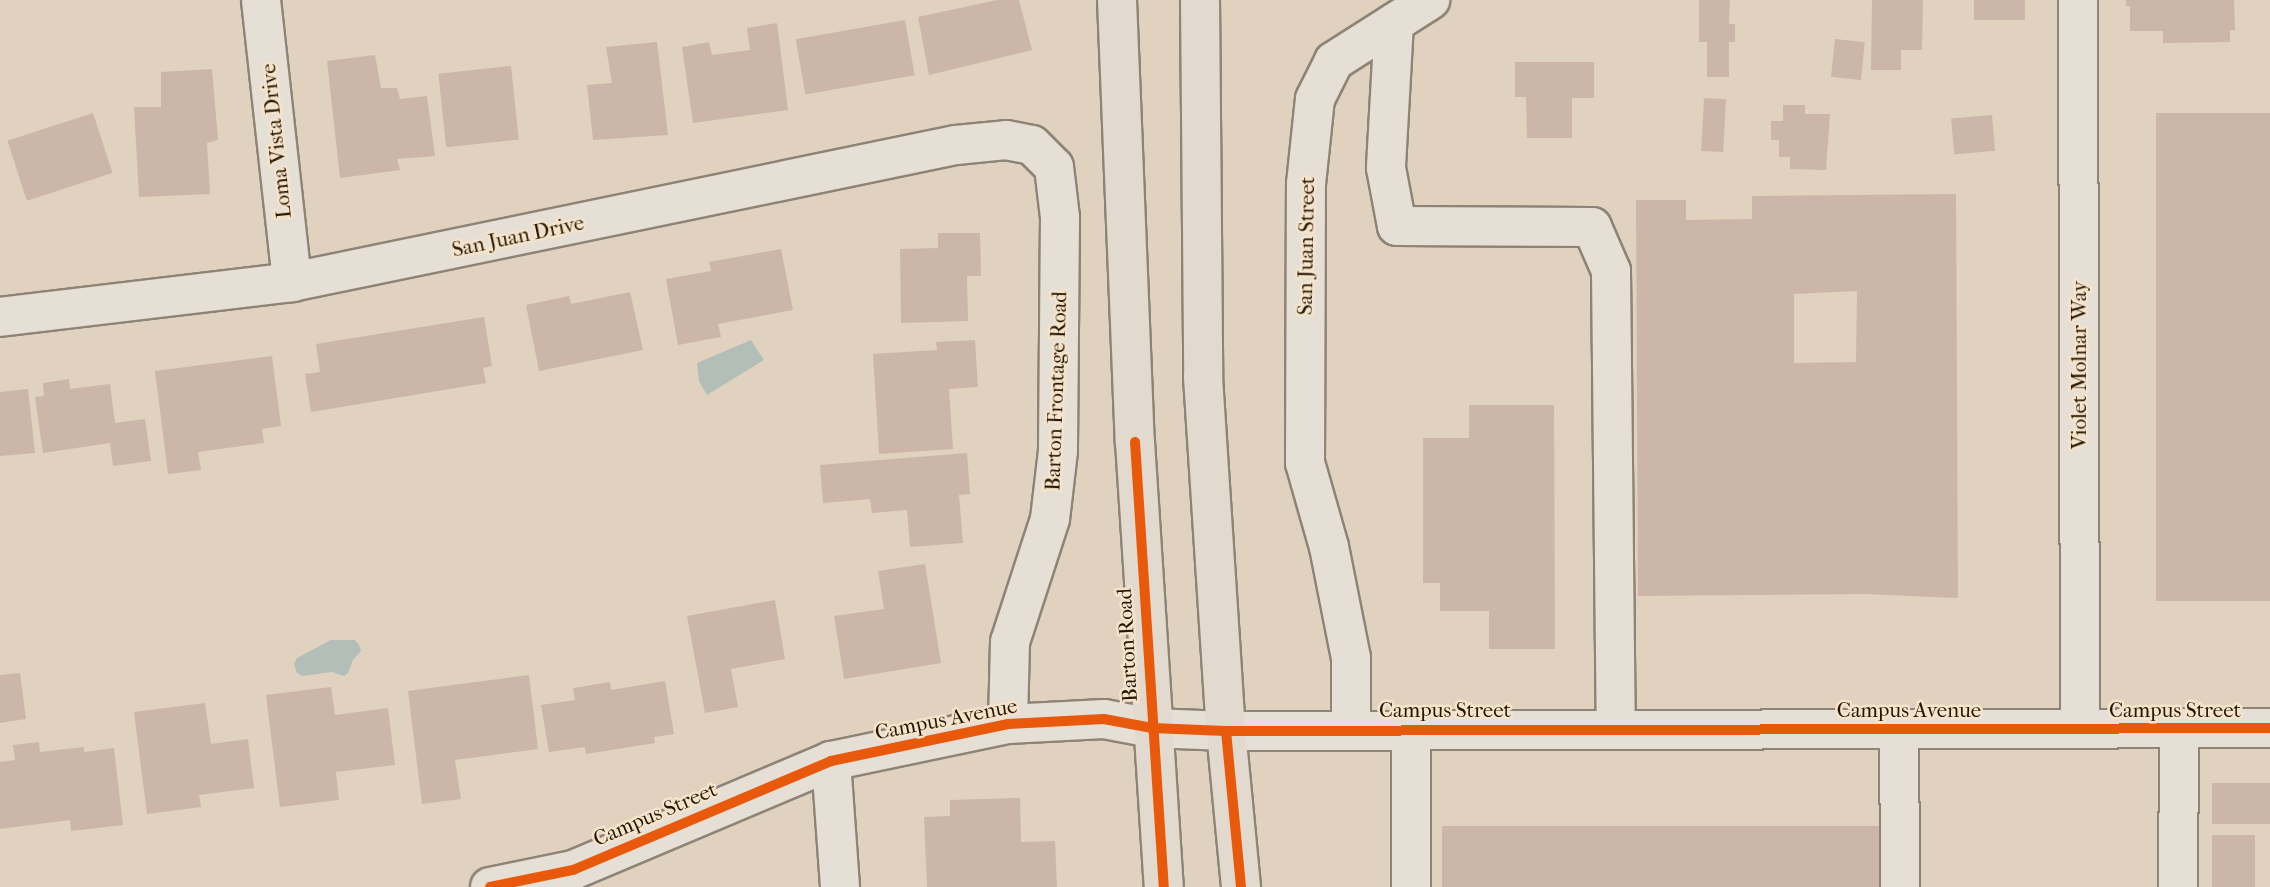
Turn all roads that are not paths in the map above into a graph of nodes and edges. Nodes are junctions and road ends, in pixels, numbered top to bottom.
1 (261, 0) edge
2 (1116, 0) edge
3 (1200, 0) edge
4 (1430, 0) edge
5 (2077, 0) edge
6 (1394, 23) junction
7 (1032, 145) joint
8 (292, 282) junction
9 (0, 317) edge
10 (1008, 724) junction
11 (2270, 728) edge
12 (1152, 729) junction
13 (1616, 729) junction
14 (1738, 729) joint
15 (1899, 729) junction
16 (2179, 729) junction
17 (1351, 730) junction
18 (1411, 730) junction
19 (2080, 730) junction
20 (1226, 731) junction
21 (831, 761) junction
22 (490, 887) edge
23 (840, 887) edge
24 (1164, 887) edge
25 (1241, 887) edge
26 (1412, 887) edge
27 (1900, 887) edge
28 (2178, 887) edge

1 - 8 street, Loma Vista Drive
2 - 12 main road, Barton Road
3 - 20 main road
4 - 6 street, San Juan Street
5 - 19 street, Violet Molnar Way
6 - 13 street
6 - 17 street, San Juan Street
7 - 8 street, San Juan Drive
7 - 10 street, Barton Frontage Road
8 - 9 street, San Juan Drive
10 - 12 street, Campus Avenue
10 - 21 street, Campus Avenue
11 - 16 street, Campus Street
12 - 20 street, Campus Street
12 - 24 main road, Barton Road
13 - 14 street, Campus Street
13 - 18 street, Campus Street
14 - 15 street, Campus Avenue
15 - 19 street, Campus Avenue
15 - 27 street
16 - 19 street, Campus Street
16 - 28 street
17 - 18 street, Campus Street
17 - 20 street, Campus Street
18 - 26 street
20 - 25 main road
21 - 22 street, Campus Street
21 - 23 street

